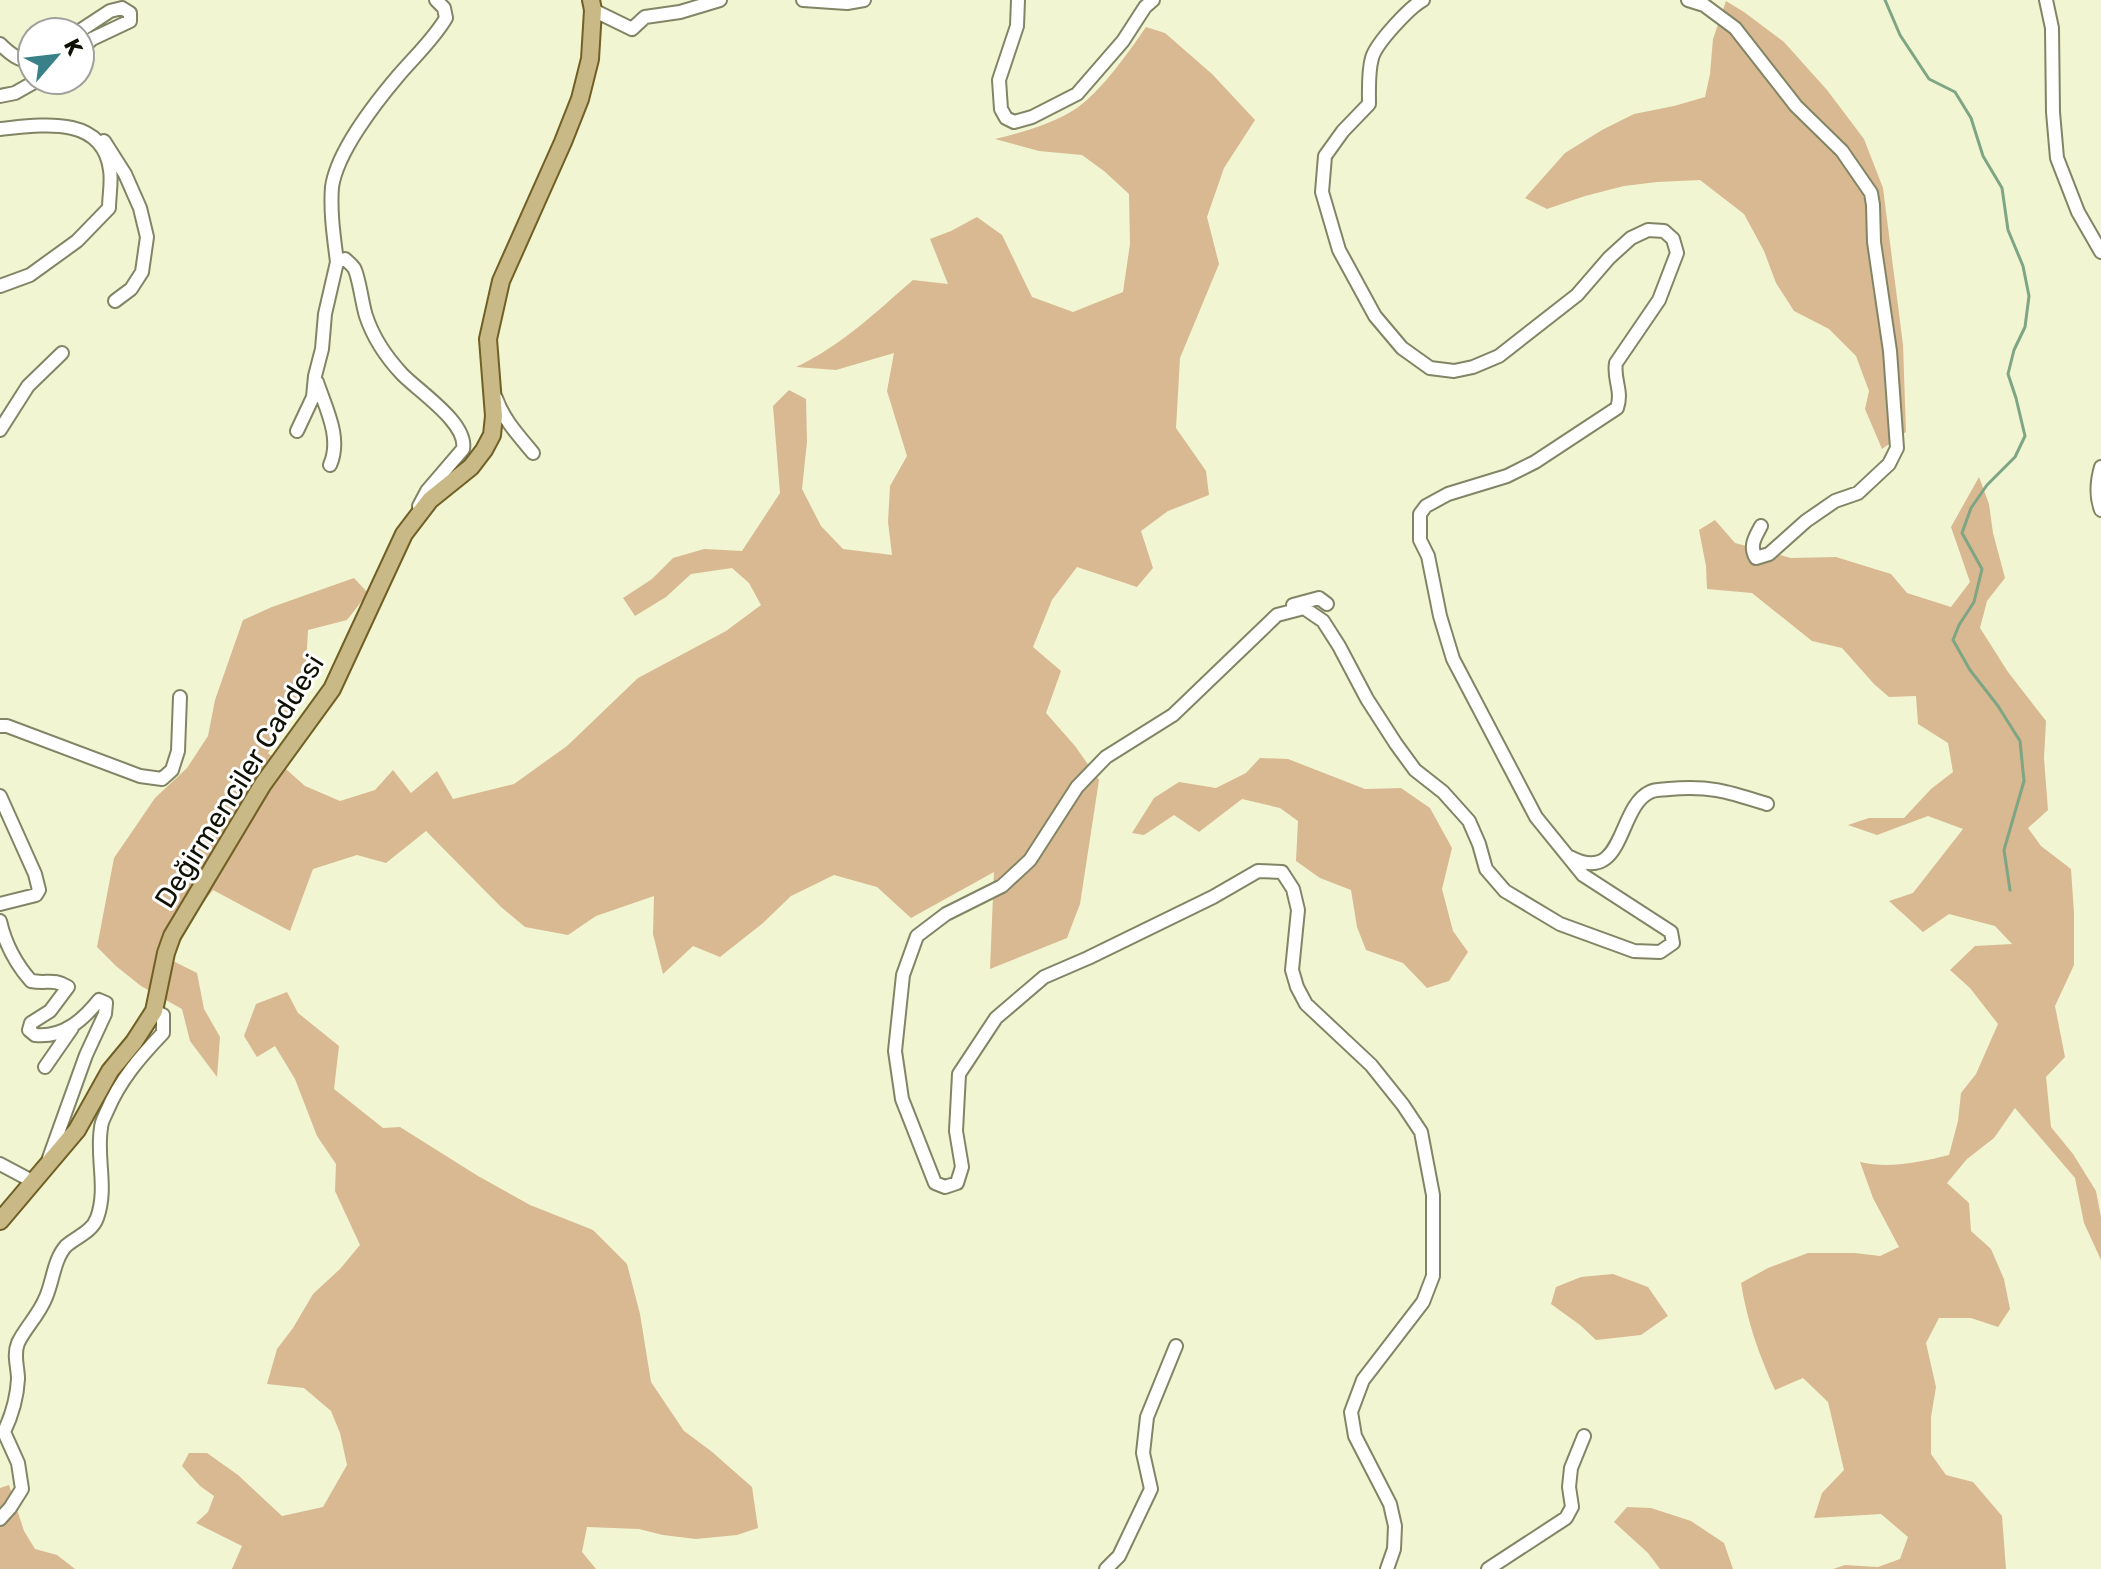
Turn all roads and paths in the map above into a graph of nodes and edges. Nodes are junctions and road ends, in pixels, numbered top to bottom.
1 (436, 0) edge
2 (720, 0) edge
3 (803, 0) edge
4 (864, 0) edge
5 (1018, 0) edge
6 (1153, 0) edge
7 (1423, 0) edge
8 (1688, 0) edge
9 (2046, 0) edge
10 (592, 5) edge
11 (96, 20) edge
12 (96, 37) edge
13 (0, 44) edge
14 (16, 56) edge
15 (76, 128) junction
16 (0, 129) edge
17 (2097, 238) edge
18 (2101, 252) edge
19 (337, 262) junction
20 (0, 286) edge
21 (115, 301) dead end
22 (62, 353) dead end
23 (315, 376) junction
24 (491, 384) junction
25 (0, 430) edge
26 (297, 431) dead end
27 (533, 453) dead end
28 (330, 465) dead end
29 (2101, 467) edge
30 (2101, 510) edge
31 (1761, 526) dead end
32 (404, 534) junction
33 (1327, 604) dead end
34 (1277, 615) junction
35 (180, 697) dead end
36 (0, 726) edge
37 (0, 796) edge
38 (1767, 804) dead end
39 (1567, 855) junction
40 (0, 904) edge
41 (0, 921) edge
42 (154, 1011) junction
43 (74, 1025) junction
44 (45, 1067) dead end
45 (0, 1164) edge
46 (47, 1165) junction
47 (32, 1181) junction
48 (0, 1221) edge
49 (1176, 1346) dead end
50 (1584, 1436) dead end
51 (0, 1519) edge
52 (1106, 1569) edge
53 (1387, 1569) edge
54 (1488, 1569) edge

1 - 19 street
2 - 10 street
3 - 4 street
5 - 6 street
7 - 39 street
8 - 31 street
9 - 17 street
10 - 24 main road, Değirmenciler Caddesi
11 - 12 street
13 - 14 street
15 - 16 street
15 - 20 street
15 - 21 street
17 - 18 street
19 - 23 street
19 - 32 street
22 - 25 street
23 - 26 street
23 - 28 street
24 - 27 street
24 - 32 main road, Değirmenciler Caddesi
29 - 30 street
32 - 42 main road, Değirmenciler Caddesi
33 - 34 street
34 - 39 street
34 - 53 street
35 - 36 street
37 - 40 street
38 - 39 street
41 - 43 street
42 - 46 main road, Değirmenciler Caddesi
42 - 51 street
43 - 44 street
43 - 46 street
45 - 47 street
46 - 47 main road, Değirmenciler Caddesi
47 - 48 main road, Değirmenciler Caddesi
49 - 52 street
50 - 54 street

